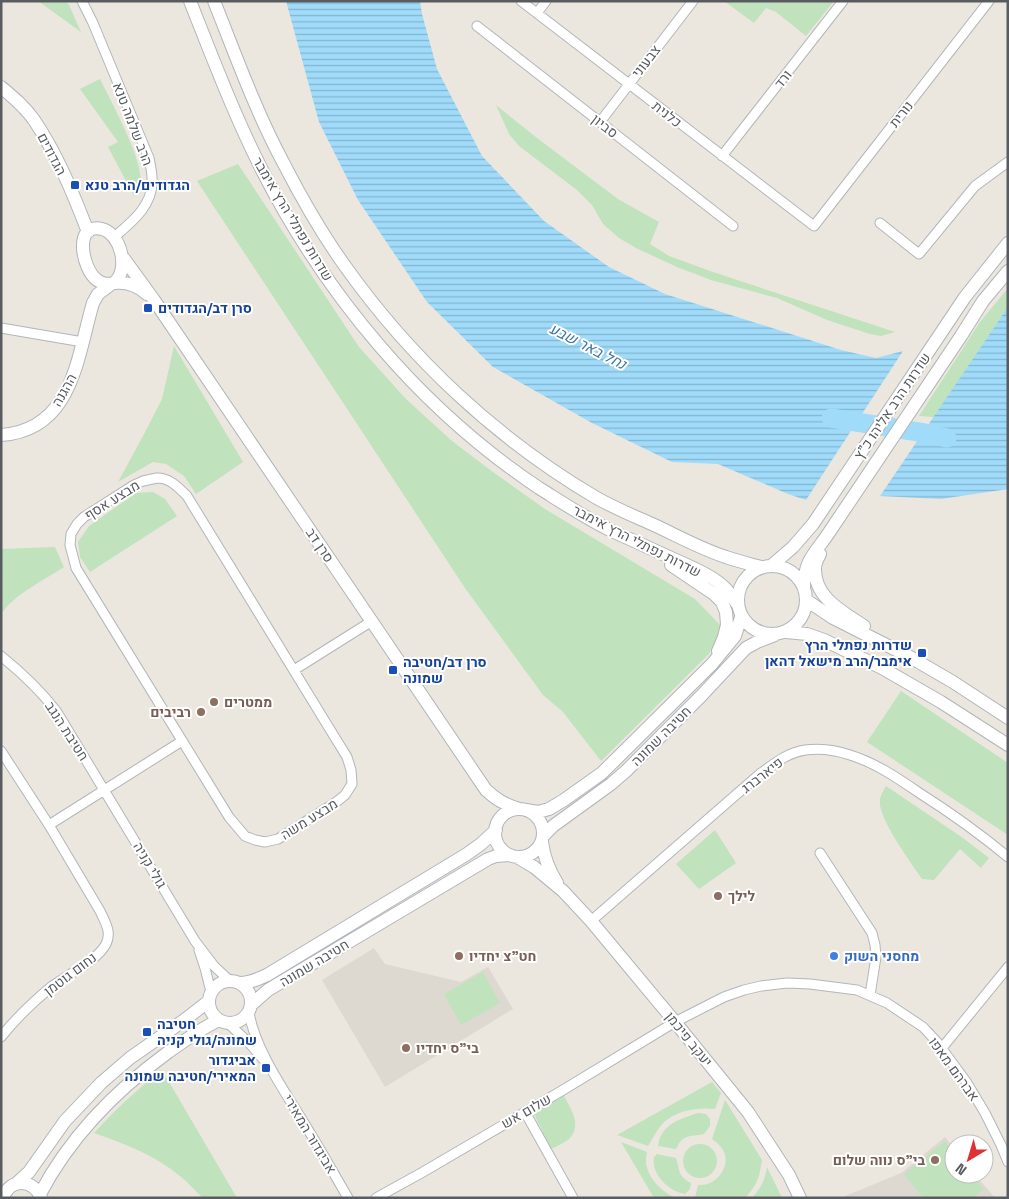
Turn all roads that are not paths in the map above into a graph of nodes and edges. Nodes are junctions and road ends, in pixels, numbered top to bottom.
1 (82, 1) edge
2 (190, 1) edge
3 (214, 1) edge
4 (521, 1) edge
5 (546, 1) edge
6 (693, 1) edge
7 (843, 1) edge
8 (989, 1) edge
9 (537, 13) junction
10 (476, 26) dead end
11 (628, 84) junction
12 (1, 87) edge
13 (600, 122) junction
14 (722, 156) junction
15 (1008, 162) edge
16 (880, 223) dead end
17 (733, 226) dead end
18 (814, 226) joint
19 (88, 232) junction
20 (113, 238) junction
21 (1008, 243) edge
22 (122, 256) junction
23 (1008, 271) edge
24 (90, 274) junction
25 (112, 284) junction
26 (154, 300) junction
27 (90, 311) junction
28 (1, 328) edge
29 (83, 342) junction
30 (1, 435) edge
31 (829, 533) junction
32 (631, 539) junction
33 (766, 566) junction
34 (805, 594) junction
35 (740, 611) junction
36 (372, 621) junction
37 (780, 633) junction
38 (1, 656) edge
39 (910, 657) junction
40 (712, 664) junction
41 (294, 670) junction
42 (1008, 718) edge
43 (182, 740) junction
44 (1008, 746) edge
45 (1, 750) edge
46 (104, 790) junction
47 (486, 790) junction
48 (522, 810) junction
49 (49, 825) junction
50 (496, 827) junction
51 (542, 839) junction
52 (820, 853) dead end
53 (514, 856) junction
54 (1008, 857) edge
55 (563, 891) junction
56 (591, 922) junction
57 (195, 941) junction
58 (1008, 967) edge
59 (234, 982) junction
60 (870, 995) junction
61 (210, 996) junction
62 (250, 1008) junction
63 (224, 1021) junction
64 (675, 1022) junction
65 (1, 1037) edge
66 (942, 1048) junction
67 (272, 1071) junction
68 (525, 1112) junction
69 (1008, 1162) edge
70 (10, 1184) edge
71 (41, 1196) edge
72 (3, 1198) edge
73 (348, 1198) edge
74 (376, 1198) edge
75 (573, 1198) edge
76 (800, 1198) edge

1 - 20 street, הרב שלמה טנא
2 - 32 street, שדרות נפתלי הרץ אימבר
3 - 33 street, שדרות נפתלי הרץ אימבר
4 - 9 street, כלנית
5 - 9 street
6 - 11 street, צבעוני
7 - 14 street, ורד
8 - 18 street, נורית
9 - 11 street, כלנית
10 - 13 street, סביון
11 - 13 street, צבעוני
11 - 14 street, כלנית
12 - 19 street, הגדודים
13 - 17 street, סביון
14 - 18 street, כלנית
15 - 16 street
19 - 20 street
19 - 24 street
20 - 22 street
21 - 33 street, שדרות הרב אליהו כ"ץ
22 - 25 street
22 - 26 street, סרן דב
23 - 31 street, שדרות הרב אליהו כ"ץ
24 - 25 street
24 - 27 street, ההגנה
25 - 26 street, סרן דב
25 - 27 street, ההגנה
26 - 36 street, סרן דב
27 - 29 street, ההגנה
28 - 29 street
29 - 30 street, ההגנה
31 - 34 street, שדרות הרב אליהו כ"ץ
31 - 39 street
32 - 35 street, שדרות נפתלי הרץ אימבר
32 - 40 street
33 - 34 street
33 - 35 street
34 - 37 street
34 - 39 street
35 - 37 street
35 - 40 street, חטיבה שמונה
36 - 41 street
36 - 47 street, סרן דב
37 - 44 street
37 - 51 street, חטיבה שמונה
38 - 46 street, חטיבת הנגב
39 - 42 street
40 - 48 street, חטיבה שמונה
41 - 43 street, מבצע משה
41 - 43 street, מבצע אסף
43 - 46 street
45 - 49 street, נחום גוטמן
46 - 49 street
46 - 57 street, גולי קניה
47 - 48 street, סרן דב
47 - 50 street, סרן דב
48 - 50 street
48 - 51 street
49 - 65 street, נחום גוטמן
50 - 53 street
50 - 59 street, חטיבה שמונה
51 - 53 street
51 - 55 street, יעקב פיכמן
52 - 60 street
53 - 55 street, יעקב פיכמן
53 - 62 street, חטיבה שמונה
54 - 56 street, פיארברג
55 - 56 street, יעקב פיכמן
56 - 64 street, יעקב פיכמן
57 - 59 street, גולי קניה
57 - 61 street, גולי קניה
58 - 66 street
59 - 61 street
59 - 62 street
60 - 64 street, אברהם מאפו
60 - 66 street, אברהם מאפו
61 - 63 street
61 - 70 street
62 - 63 street
62 - 67 street, אביגדור המאירי
63 - 67 street, אביגדור המאירי
63 - 71 street
64 - 68 street, שלום אש
64 - 76 street, יעקב פיכמן
66 - 69 street, אברהם מאפו
67 - 73 street, אביגדור המאירי
68 - 74 street, שלום אש
68 - 75 street
70 - 71 street
70 - 72 street

